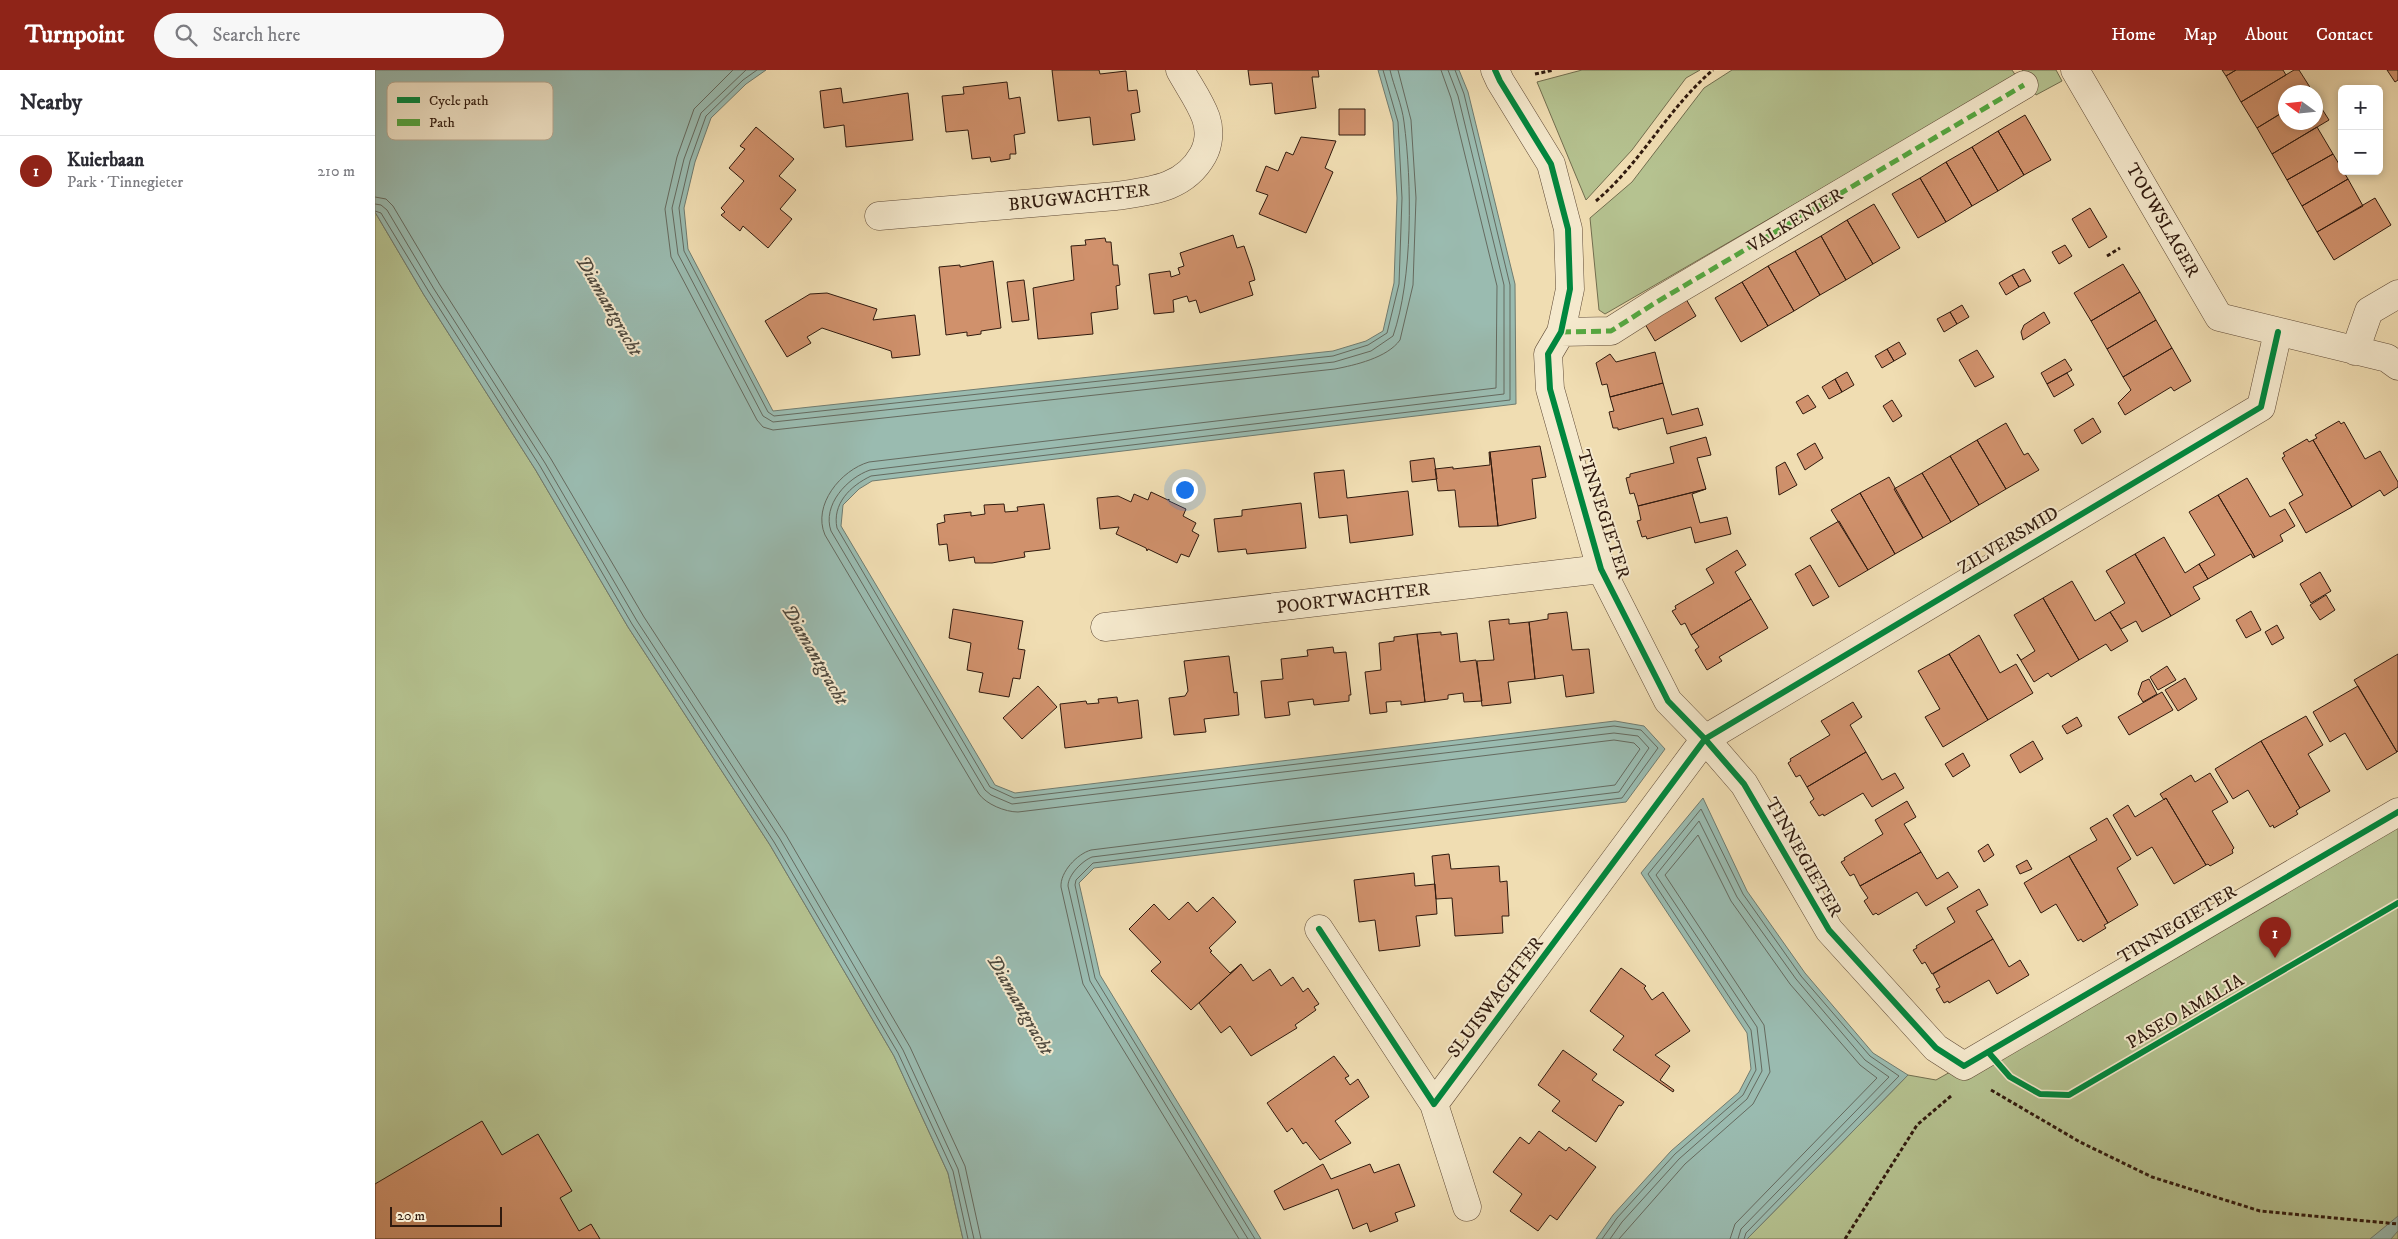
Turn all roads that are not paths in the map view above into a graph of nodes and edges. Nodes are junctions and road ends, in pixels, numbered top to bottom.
1 (1180, 70) edge
2 (1495, 70) edge
3 (2075, 70) edge
4 (2024, 85) dead end
5 (879, 216) dead end
6 (2398, 294) edge
7 (1561, 332) junction
8 (2279, 332) junction
9 (2355, 350) junction
10 (2398, 366) edge
11 (1601, 569) junction
12 (1105, 627) dead end
13 (1705, 739) junction
14 (2398, 812) edge
15 (1319, 929) dead end
16 (1434, 1104) junction
17 (1467, 1207) dead end

1 - 5 street, BRUGWACHTER
2 - 7 street, TINNEGIETER
3 - 8 street, TOUWSLAGER
4 - 7 street, VALKENIER
6 - 9 street
7 - 11 street, TINNEGIETER
8 - 9 street
8 - 13 street, ZILVERSMID
9 - 10 street
11 - 12 street, POORTWACHTER
11 - 13 street, TINNEGIETER
13 - 14 street, TINNEGIETER
13 - 16 street, SLUISWACHTER
15 - 16 street
16 - 17 street

